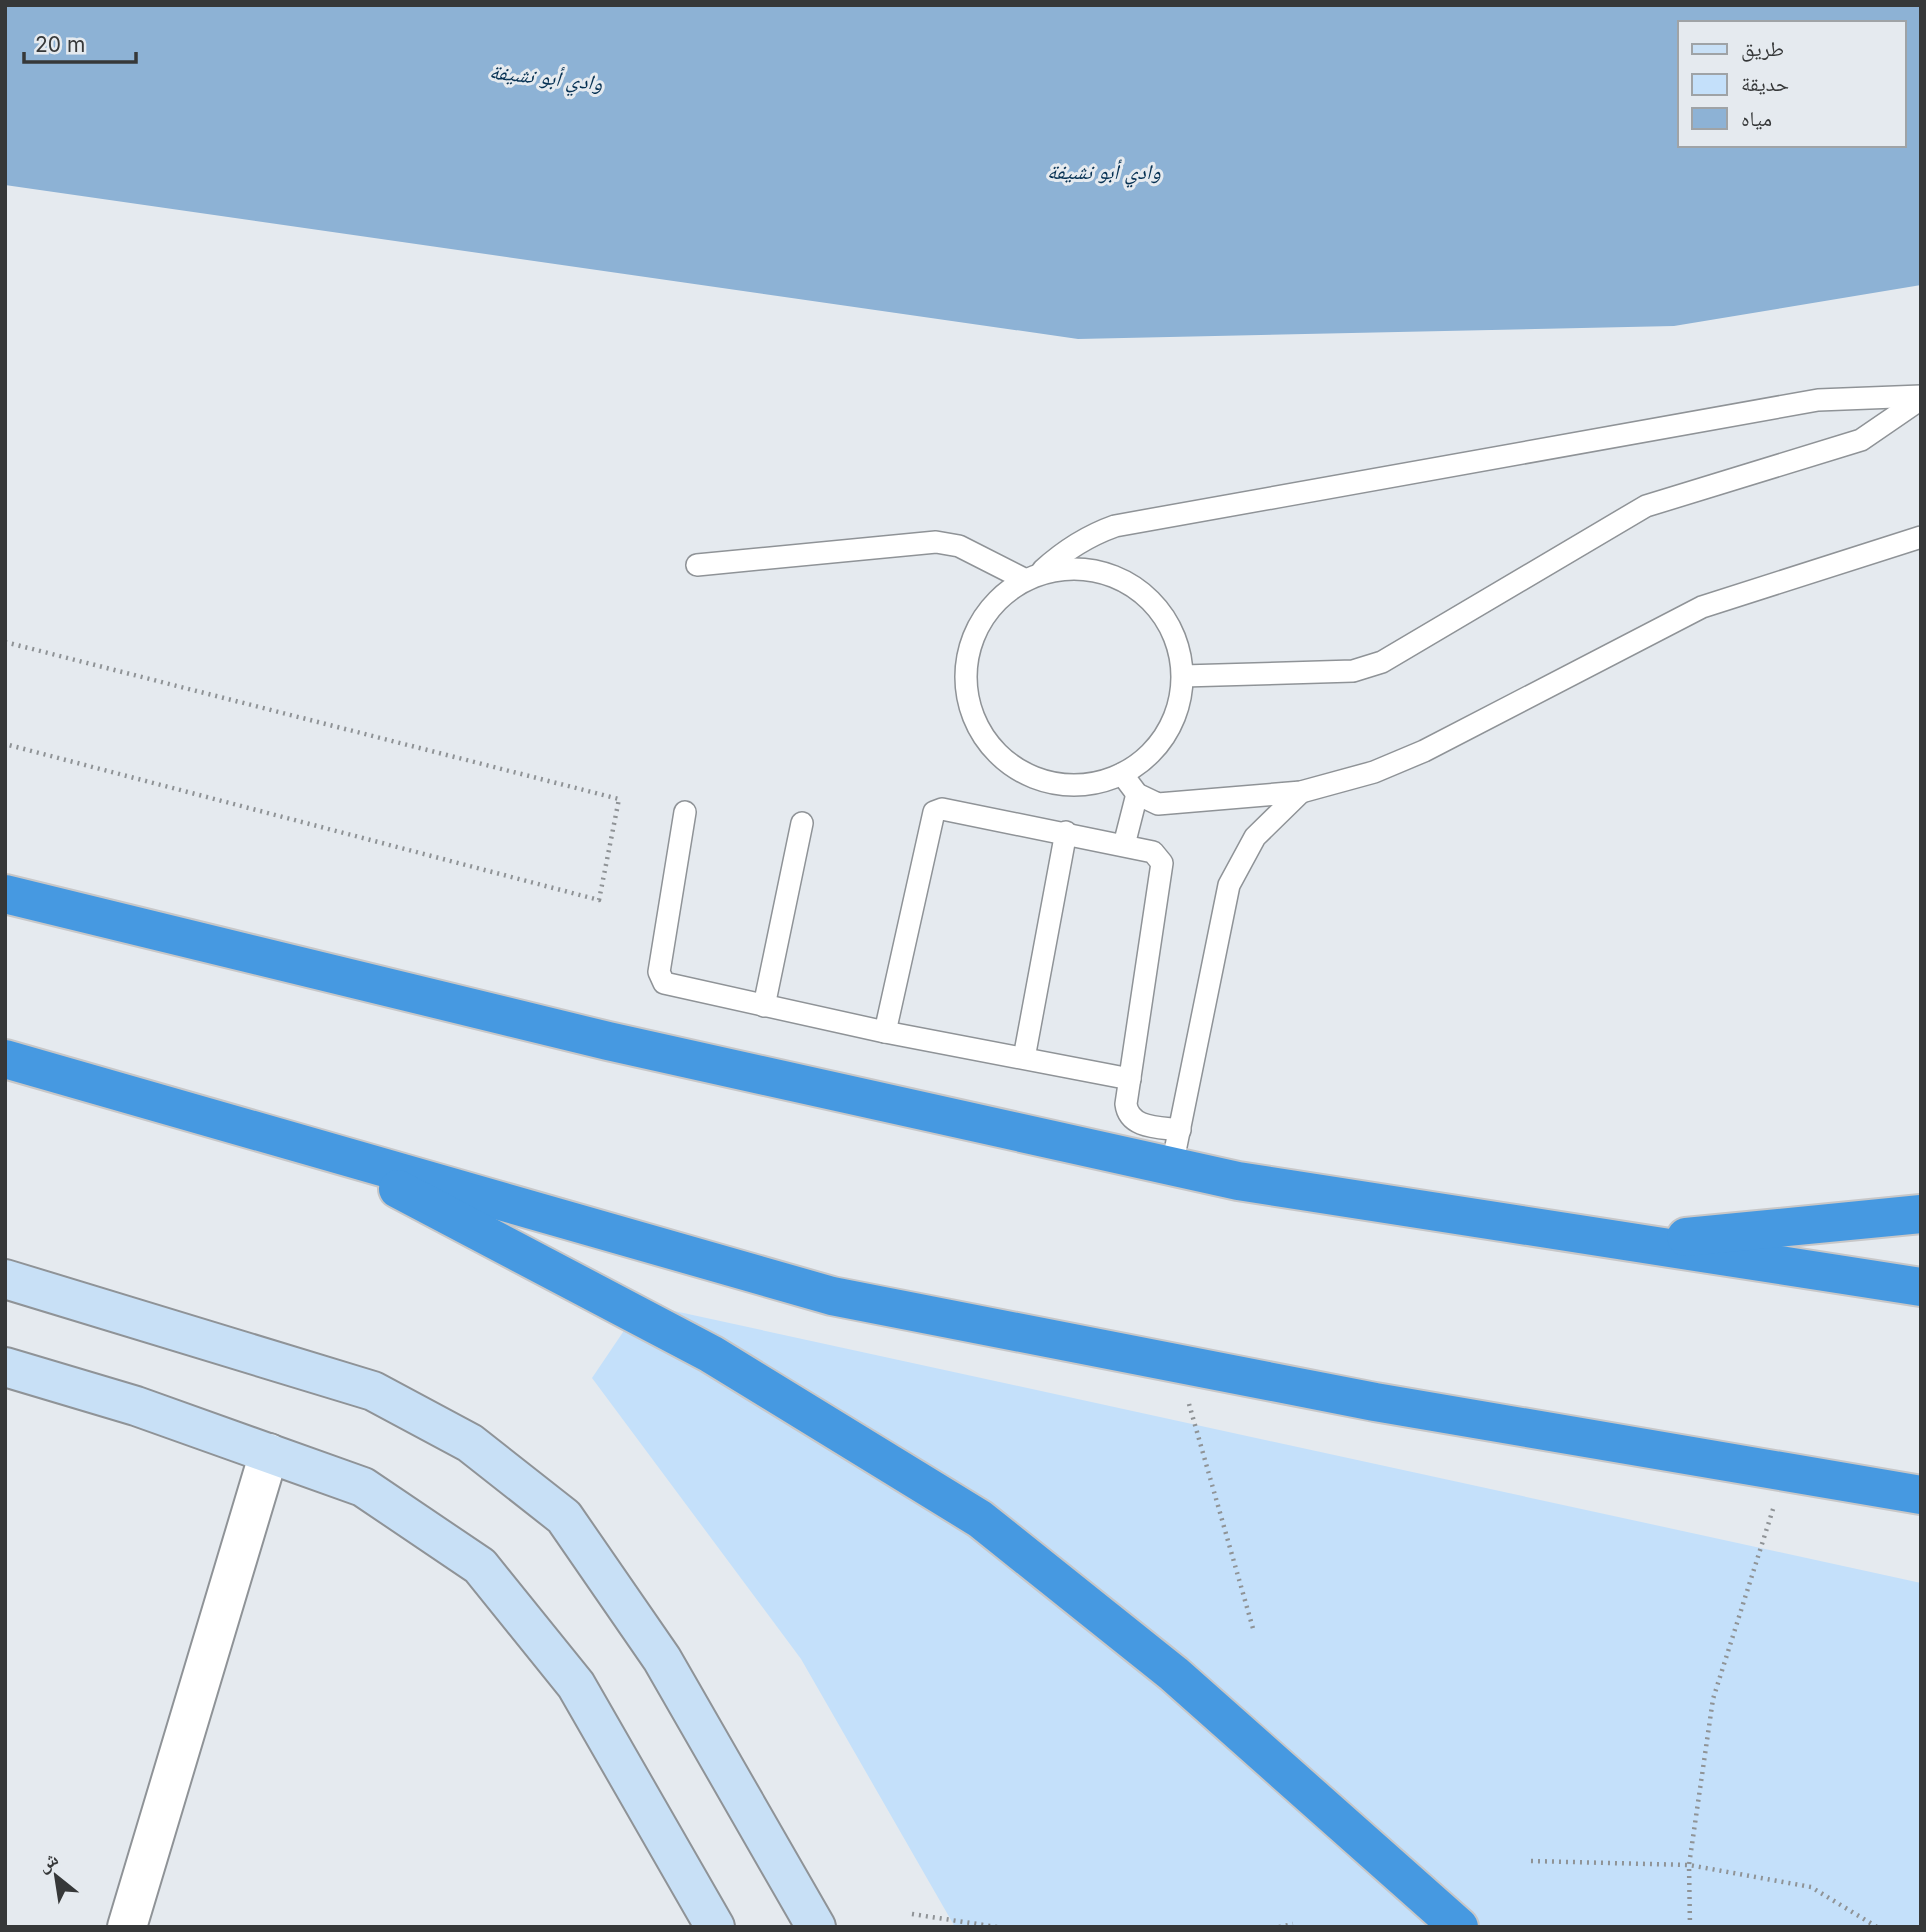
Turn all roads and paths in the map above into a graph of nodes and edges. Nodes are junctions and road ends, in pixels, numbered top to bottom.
1 (1921, 397) edge
2 (1921, 537) edge
3 (697, 565) dead end
4 (1042, 570) junction
5 (1022, 578) junction
6 (5, 642) edge
7 (1183, 676) junction
8 (5, 744) edge
9 (1122, 774) junction
10 (1301, 792) junction
11 (1137, 794) junction
12 (685, 812) dead end
13 (802, 823) dead end
14 (1066, 832) junction
15 (1124, 845) junction
16 (5, 894) edge
17 (764, 1006) junction
18 (886, 1032) junction
19 (1024, 1058) junction
20 (5, 1059) edge
21 (1130, 1079) junction
22 (1176, 1148) junction
23 (328, 1152) junction
24 (1921, 1214) edge
25 (1630, 1242) junction
26 (5, 1279) edge
27 (1921, 1287) edge
28 (1177, 1363) junction
29 (5, 1367) edge
30 (268, 1453) junction
31 (1785, 1472) junction
32 (1921, 1495) edge
33 (1254, 1632) dead end
34 (1531, 1861) dead end
35 (1689, 1865) junction
36 (912, 1914) dead end
37 (1293, 1924) dead end
38 (127, 1927) edge
39 (715, 1927) edge
40 (817, 1927) edge
41 (997, 1927) edge
42 (1279, 1927) edge
43 (1459, 1927) edge
44 (1690, 1927) edge
45 (1877, 1927) edge

1 - 4 lane
1 - 7 lane
2 - 10 lane
3 - 5 lane
4 - 5 lane
4 - 7 lane
5 - 9 lane
6 - 8 path
7 - 9 lane
9 - 11 lane
10 - 11 lane
10 - 22 lane
11 - 15 lane
12 - 17 lane
13 - 17 lane
14 - 15 lane
14 - 18 lane
14 - 19 lane
15 - 21 lane
16 - 22 highway
17 - 18 lane
18 - 19 lane
19 - 21 lane
20 - 23 highway
21 - 22 lane
22 - 25 highway
23 - 28 highway
23 - 43 highway
24 - 25 highway
25 - 27 highway
26 - 40 street
28 - 31 highway
28 - 33 path
29 - 30 street
30 - 38 street
30 - 39 street
31 - 32 highway
31 - 35 path
34 - 35 path
35 - 44 path
35 - 45 path
36 - 41 path
37 - 42 path

